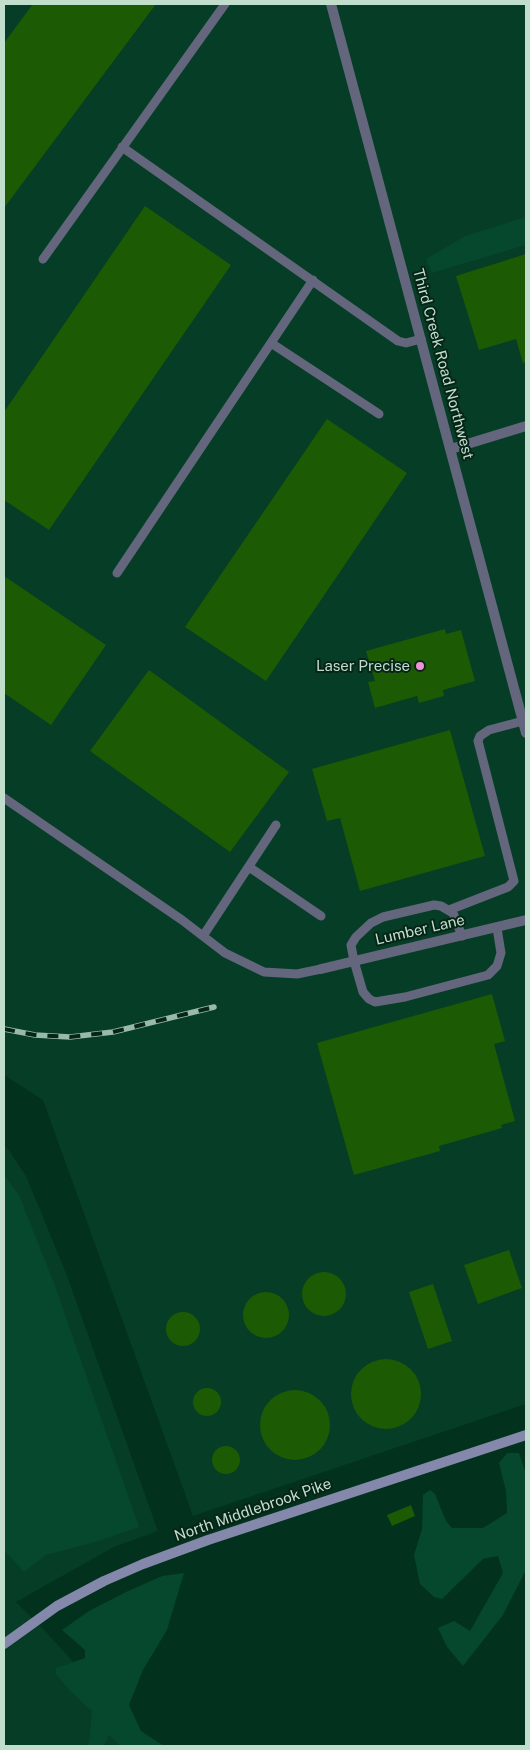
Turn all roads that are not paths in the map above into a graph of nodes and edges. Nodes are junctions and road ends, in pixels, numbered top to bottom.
1 (225, 4) edge
2 (331, 4) edge
3 (122, 147) junction
4 (43, 259) dead end
5 (313, 280) junction
6 (421, 339) junction
7 (271, 343) junction
8 (379, 414) dead end
9 (526, 426) edge
10 (451, 449) junction
11 (117, 572) dead end
12 (523, 721) junction
13 (526, 733) edge
14 (4, 798) edge
15 (276, 825) dead end
16 (249, 867) junction
17 (448, 910) junction
18 (321, 916) dead end
19 (526, 920) edge
20 (497, 928) junction
21 (203, 936) junction
22 (462, 936) junction
23 (354, 961) junction
24 (321, 969) joint
25 (526, 1435) edge
26 (4, 1644) edge

1 - 3 lane
2 - 6 street, Third Creek Road Northwest
3 - 4 lane
3 - 5 lane
5 - 6 lane
5 - 7 lane
6 - 10 street, Third Creek Road Northwest
7 - 8 lane
7 - 11 lane
9 - 10 street
10 - 12 street, Third Creek Road Northwest
12 - 13 street, Third Creek Road Northwest
12 - 17 lane
14 - 21 lane
15 - 16 lane
16 - 18 lane
16 - 21 lane
17 - 22 lane
17 - 23 lane
19 - 20 street, Lumber Lane
20 - 22 street, Lumber Lane
20 - 23 lane
21 - 24 lane
22 - 23 street, Lumber Lane
23 - 24 street, Lumber Lane
25 - 26 main road, North Middlebrook Pike

